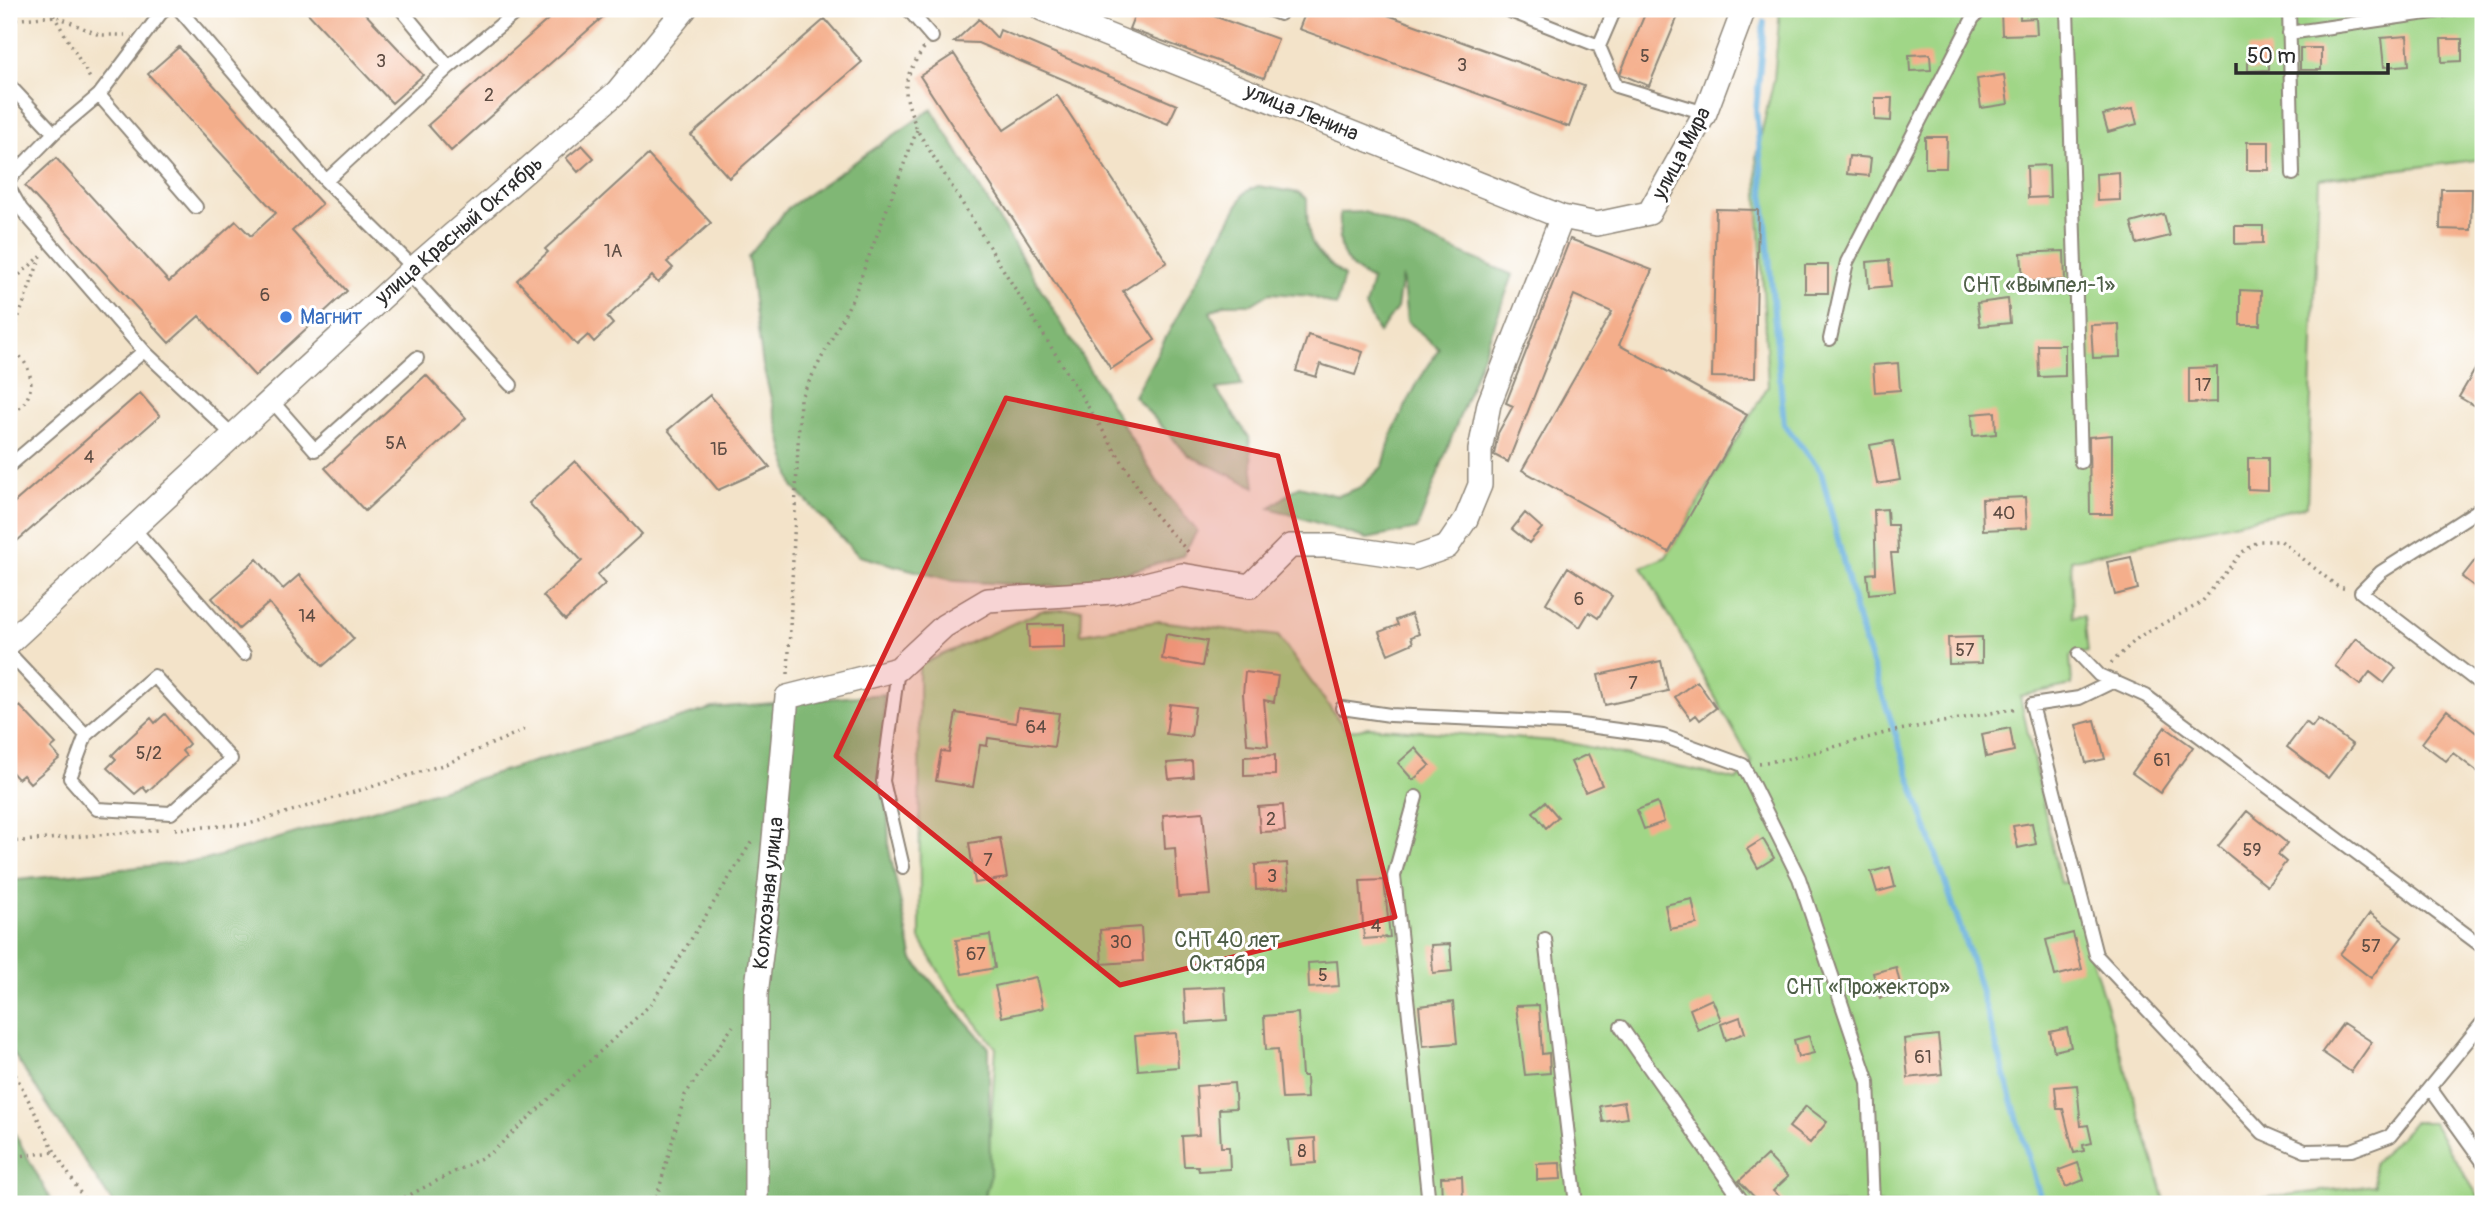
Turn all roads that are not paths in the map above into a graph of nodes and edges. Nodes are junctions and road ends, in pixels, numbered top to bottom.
1 (164, 9) edge
2 (179, 9) edge
3 (401, 9) edge
4 (520, 9) edge
5 (685, 9) edge
6 (908, 9) edge
7 (1042, 9) edge
8 (1267, 9) edge
9 (1282, 9) edge
10 (1505, 9) edge
11 (1615, 9) edge
12 (1744, 9) edge
13 (1982, 9) edge
14 (2067, 9) edge
15 (2289, 9) edge
16 (2454, 9) edge
17 (1071, 13) edge
18 (2289, 33) junction
19 (932, 37) road end
20 (1599, 46) junction
21 (449, 67) junction
22 (9, 85) edge
23 (99, 94) junction
24 (1705, 113) junction
25 (54, 133) junction
26 (2293, 174) dead end
27 (9, 179) edge
28 (326, 181) junction
29 (9, 188) edge
30 (196, 207) dead end
31 (1562, 216) junction
32 (411, 270) junction
33 (1830, 339) dead end
34 (144, 351) junction
35 (417, 359) dead end
36 (511, 384) dead end
37 (272, 401) junction
38 (234, 437) junction
39 (2081, 463) dead end
40 (9, 466) edge
41 (2483, 507) edge
42 (134, 529) junction
43 (9, 643) edge
44 (9, 653) edge
45 (244, 654) dead end
46 (2079, 654) dead end
47 (898, 669) junction
48 (2114, 681) junction
49 (2483, 685) edge
50 (1342, 708) dead end
51 (86, 735) junction
52 (1416, 797) dead end
53 (903, 867) dead end
54 (1545, 939) dead end
55 (2483, 947) edge
56 (2483, 1022) edge
57 (1621, 1027) dead end
58 (2430, 1087) junction
59 (2483, 1162) edge
60 (756, 1204) edge
61 (1429, 1204) edge
62 (1576, 1204) edge
63 (1744, 1204) edge
64 (1873, 1204) edge

1 - 23 lane
2 - 28 lane
3 - 21 lane
4 - 21 lane
5 - 32 street, улица Красный Октябрь
6 - 19 lane
7 - 17 street, улица Ленина
8 - 9 lane
10 - 20 lane
11 - 20 lane
12 - 24 street, улица Мира
13 - 33 lane
14 - 39 lane
15 - 18 lane
16 - 18 lane
17 - 31 street, улица Ленина
18 - 26 lane
20 - 24 lane
21 - 28 lane
22 - 25 lane
23 - 25 lane
23 - 30 lane
24 - 31 street, улица Мира
25 - 27 lane
28 - 32 lane
29 - 34 lane
31 - 47 street
32 - 36 lane
32 - 37 street, улица Красный Октябрь
34 - 38 lane
34 - 40 lane
35 - 37 lane
37 - 38 street, улица Красный Октябрь
38 - 42 street, улица Красный Октябрь
41 - 49 lane
42 - 43 street, улица Красный Октябрь
42 - 45 lane
44 - 51 lane
46 - 48 lane
47 - 53 lane
47 - 60 street, Колхозная улица
48 - 55 lane
48 - 58 lane
50 - 64 lane
51 - 51 lane
52 - 61 lane
54 - 62 lane
56 - 58 lane
57 - 63 lane
58 - 59 lane

